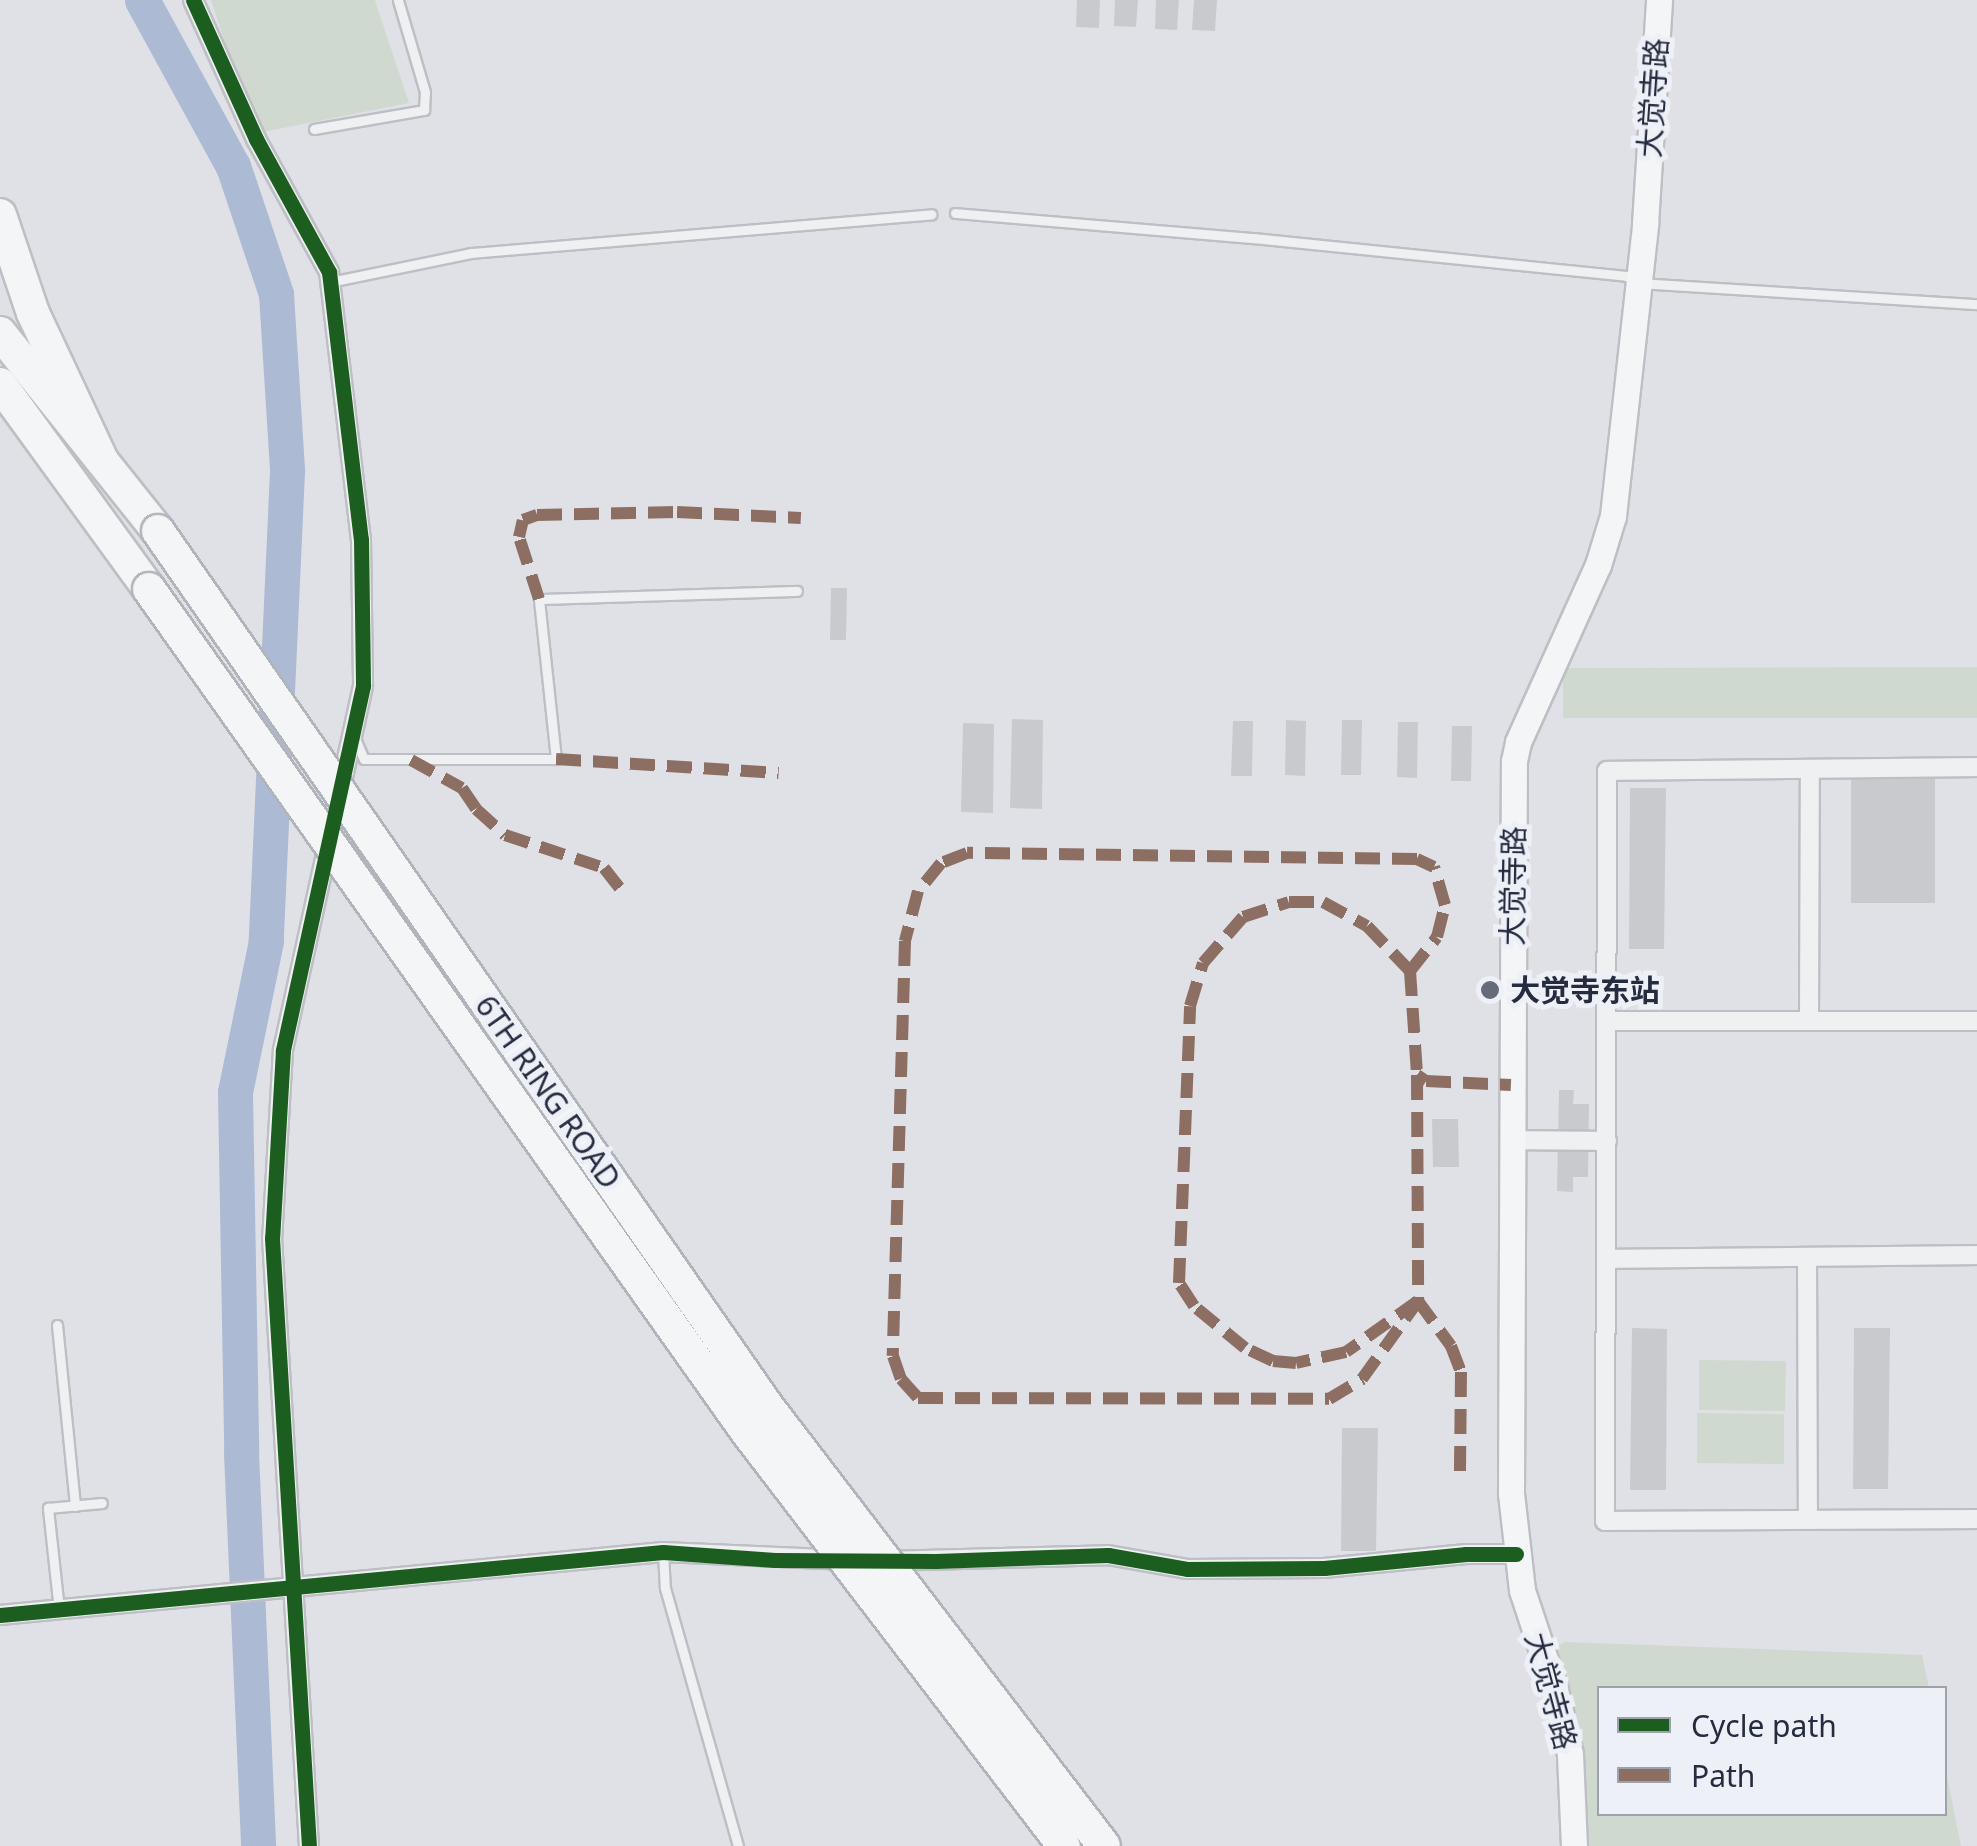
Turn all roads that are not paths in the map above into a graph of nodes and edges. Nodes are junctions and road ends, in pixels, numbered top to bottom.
1 (193, 0) edge
2 (398, 0) edge
3 (1659, 0) edge
4 (314, 129) dead end
5 (931, 214) dead end
6 (955, 214) dead end
7 (0, 215) edge
8 (330, 282) junction
9 (1639, 283) junction
10 (1977, 304) edge
11 (0, 333) edge
12 (0, 384) edge
13 (0, 404) edge
14 (102, 460) junction
15 (84, 495) junction
16 (797, 591) dead end
17 (353, 734) junction
18 (1977, 767) edge
19 (1810, 769) junction
20 (1977, 1020) edge
21 (1606, 1021) junction
22 (1808, 1021) junction
23 (1511, 1140) junction
24 (1607, 1140) junction
25 (1977, 1255) edge
26 (1807, 1256) junction
27 (1606, 1258) junction
28 (57, 1325) dead end
29 (102, 1503) dead end
30 (75, 1506) junction
31 (1977, 1518) edge
32 (1808, 1520) junction
33 (662, 1552) junction
34 (1516, 1554) junction
35 (294, 1588) junction
36 (59, 1610) junction
37 (0, 1615) edge
38 (309, 1846) edge
39 (738, 1846) edge
40 (1064, 1846) edge
41 (1104, 1846) edge
42 (1574, 1846) edge

1 - 8 street
2 - 4 lane
3 - 9 main road, 大觉寺路
5 - 8 lane
6 - 9 lane
7 - 14 highway
8 - 17 street
9 - 10 lane
9 - 23 main road, 大觉寺路
11 - 14 highway, 6TH RING ROAD
12 - 15 highway, 6TH RING ROAD
13 - 15 highway
14 - 41 highway, 6TH RING ROAD, bridge
15 - 40 highway, 6TH RING ROAD, bridge
16 - 17 lane
17 - 35 street
18 - 19 street
19 - 21 street
19 - 22 street
20 - 22 street
21 - 22 street
21 - 24 street
23 - 24 street
23 - 34 main road, 大觉寺路
24 - 27 street
25 - 26 street
26 - 27 street
26 - 32 street
27 - 32 street
28 - 30 lane
29 - 30 lane
30 - 36 lane
31 - 32 street
33 - 34 street
33 - 35 street
33 - 39 lane
34 - 42 main road, 大觉寺路
35 - 36 street
35 - 38 street
36 - 37 street

